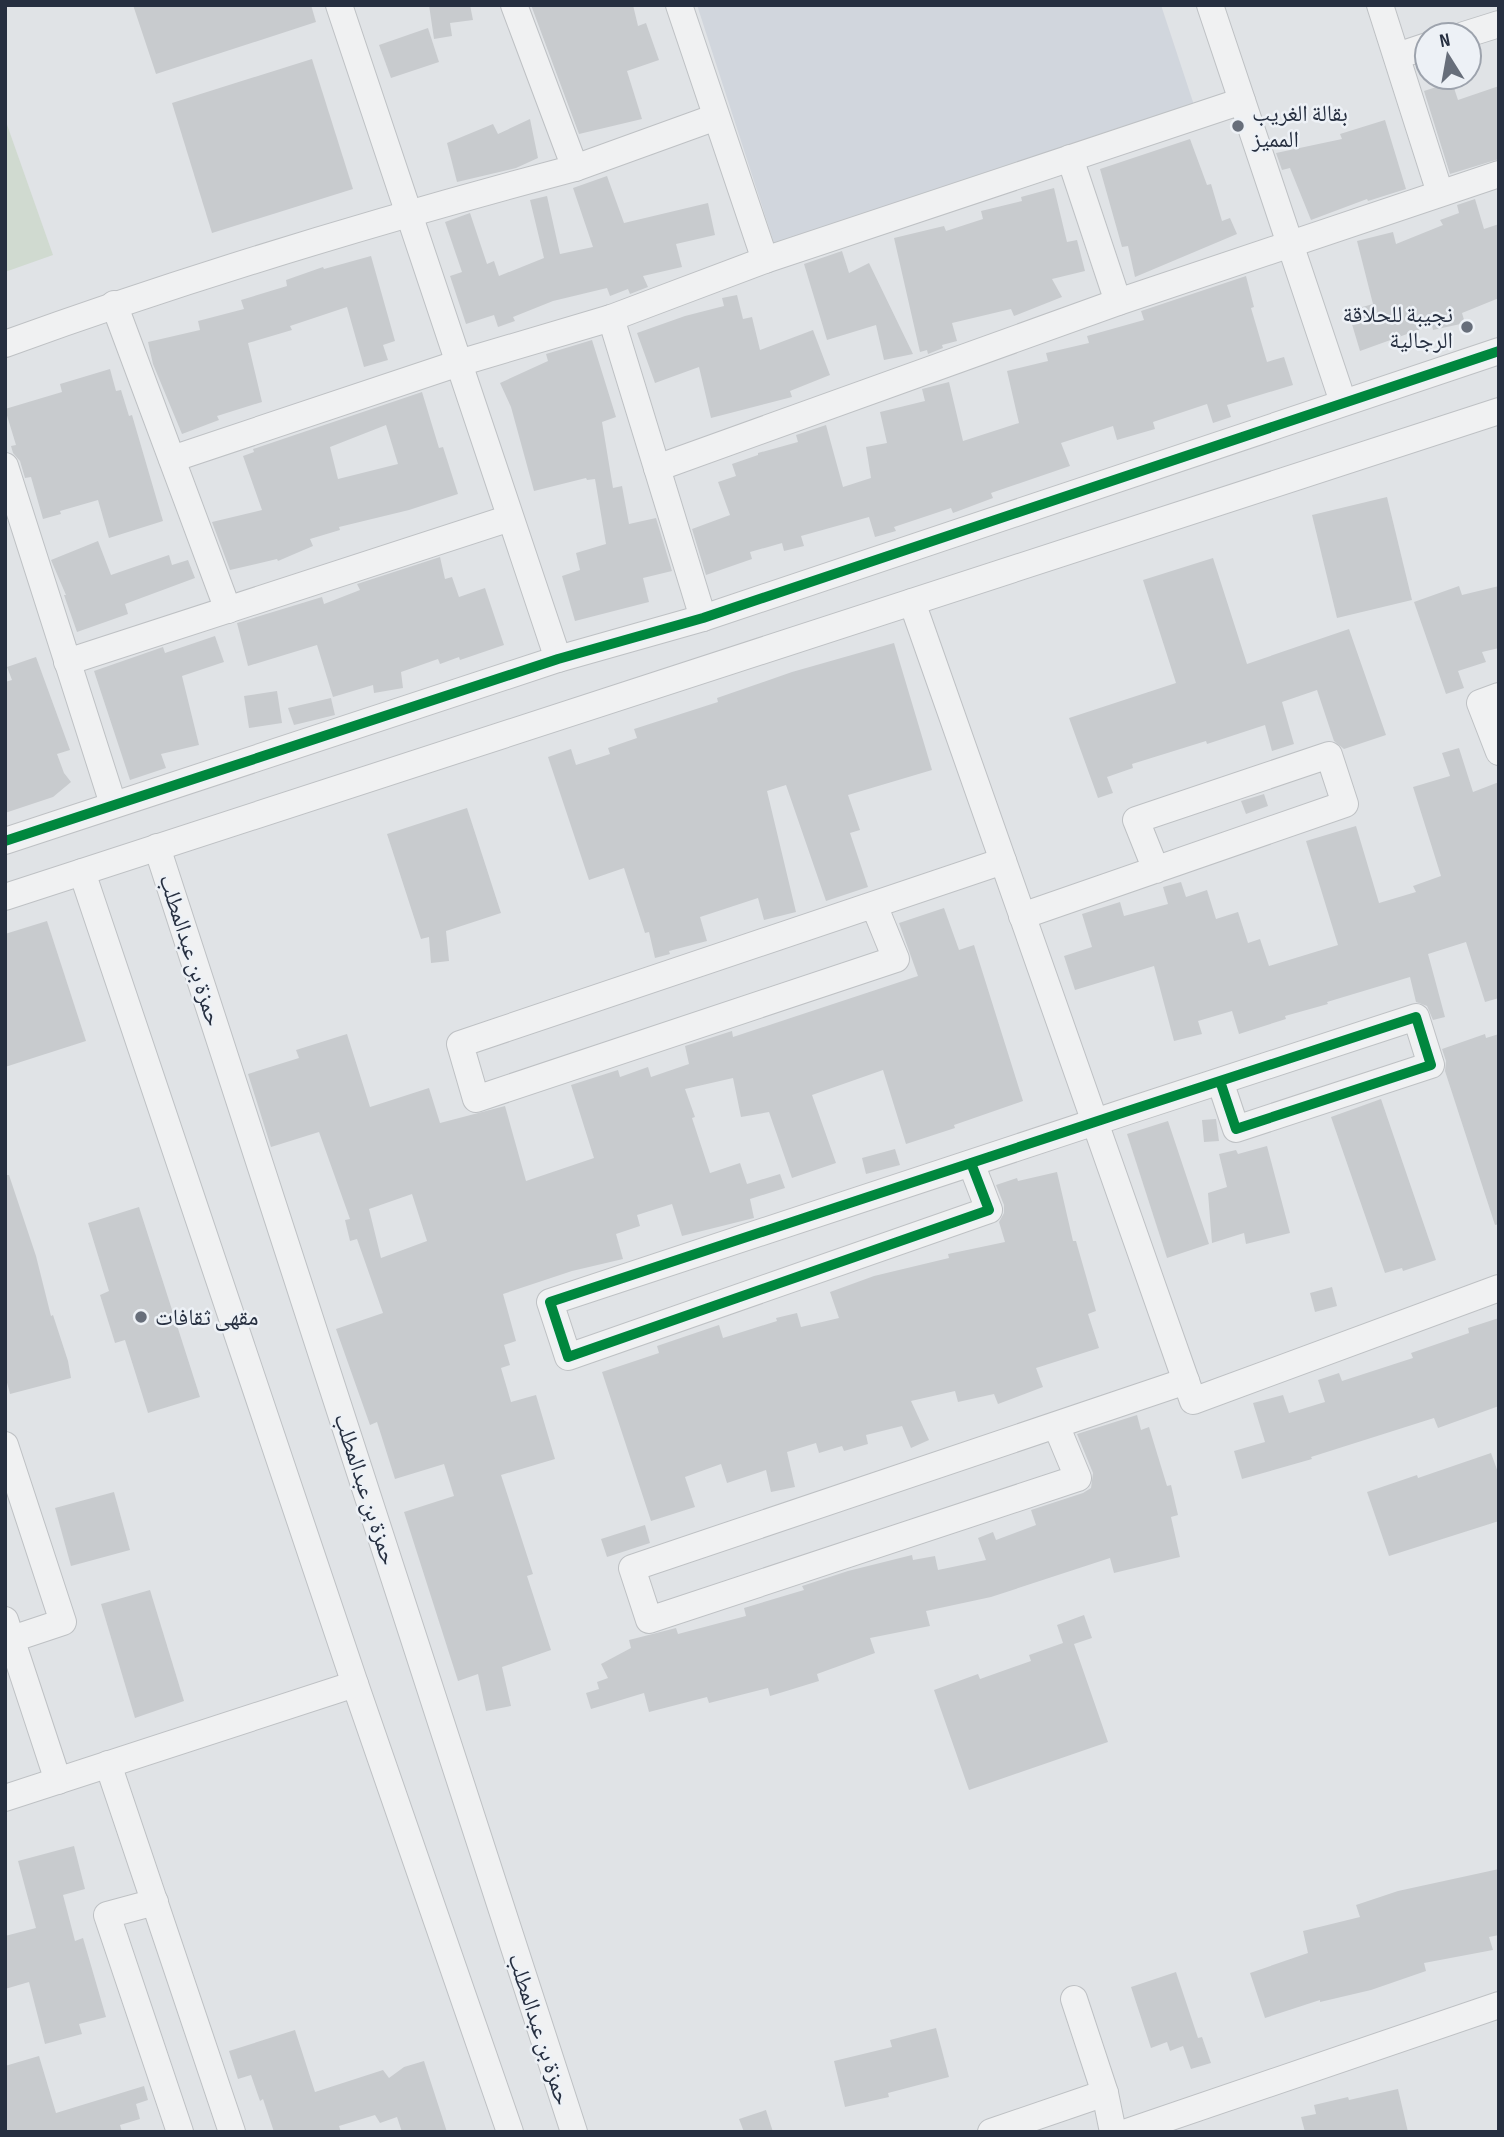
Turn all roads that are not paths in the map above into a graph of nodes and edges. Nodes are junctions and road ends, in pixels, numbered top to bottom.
1 (339, 5) edge
2 (514, 5) edge
3 (679, 5) edge
4 (1210, 5) edge
5 (1380, 5) edge
6 (1413, 50) edge
7 (1397, 55) junction
8 (1242, 101) junction
9 (716, 117) junction
10 (1070, 158) junction
11 (575, 168) junction
12 (1499, 174) edge
13 (1440, 193) junction
14 (409, 213) junction
15 (1289, 244) junction
16 (765, 260) junction
17 (1118, 302) junction
18 (114, 304) junction
19 (611, 318) junction
20 (5, 344) edge
21 (1499, 351) edge
22 (459, 363) junction
23 (1343, 402) junction
24 (1499, 411) edge
25 (172, 459) junction
26 (5, 466) edge
27 (657, 468) junction
28 (11, 504) edge
29 (510, 518) junction
30 (912, 602) junction
31 (228, 610) junction
32 (703, 618) junction
33 (558, 659) junction
34 (67, 662) junction
35 (1499, 696) edge
36 (1499, 752) edge
37 (113, 804) junction
38 (5, 841) edge
39 (157, 847) junction
40 (1003, 861) junction
41 (1156, 870) junction
42 (82, 872) junction
43 (5, 897) edge
44 (874, 905) junction
45 (1022, 916) junction
46 (1220, 1080) junction
47 (1095, 1121) junction
48 (971, 1163) junction
49 (1499, 1288) edge
50 (1186, 1381) junction
51 (1056, 1424) junction
52 (5, 1445) edge
53 (8, 1630) edge
54 (355, 1684) junction
55 (108, 1764) junction
56 (58, 1781) junction
57 (5, 1798) edge
58 (155, 1902) junction
59 (1074, 1999) dead end
60 (1499, 2006) edge
61 (1105, 2093) junction
62 (180, 2132) edge
63 (232, 2132) edge
64 (510, 2132) edge
65 (574, 2132) edge
66 (991, 2132) edge
67 (1114, 2132) edge
68 (1127, 2132) edge

1 - 14 street
2 - 11 street
3 - 9 street
4 - 8 street
5 - 7 street
6 - 7 street
7 - 13 street
8 - 10 street
8 - 15 street
9 - 11 street
9 - 16 street
10 - 16 street
10 - 17 street
11 - 14 street
12 - 13 street
13 - 15 street
14 - 18 street
14 - 22 street
15 - 17 street
15 - 23 street
16 - 19 street
17 - 27 street
18 - 20 street
18 - 25 street
19 - 22 street
19 - 27 street
21 - 23 street
22 - 25 street
22 - 29 street
23 - 32 street
24 - 30 street
25 - 31 street
26 - 28 street
27 - 32 street
28 - 34 street
29 - 31 street
29 - 33 street
30 - 39 street
30 - 40 street
31 - 34 street
32 - 33 street
33 - 37 street
34 - 37 street
35 - 36 street
37 - 38 street
39 - 42 street
39 - 65 street, حمزة بن عبدالمطلب
40 - 44 street
40 - 45 street
41 - 41 street
41 - 45 street
42 - 43 street
42 - 54 street
44 - 44 street
45 - 47 street
46 - 46 street
46 - 47 street
47 - 48 street
47 - 50 street
48 - 48 street
49 - 50 street
50 - 51 street
51 - 51 street
52 - 53 street
53 - 56 street
54 - 55 street
54 - 64 street
55 - 56 street
55 - 58 street
56 - 57 street
58 - 62 street
58 - 63 street
59 - 61 street
60 - 68 street
61 - 66 street
61 - 67 street

